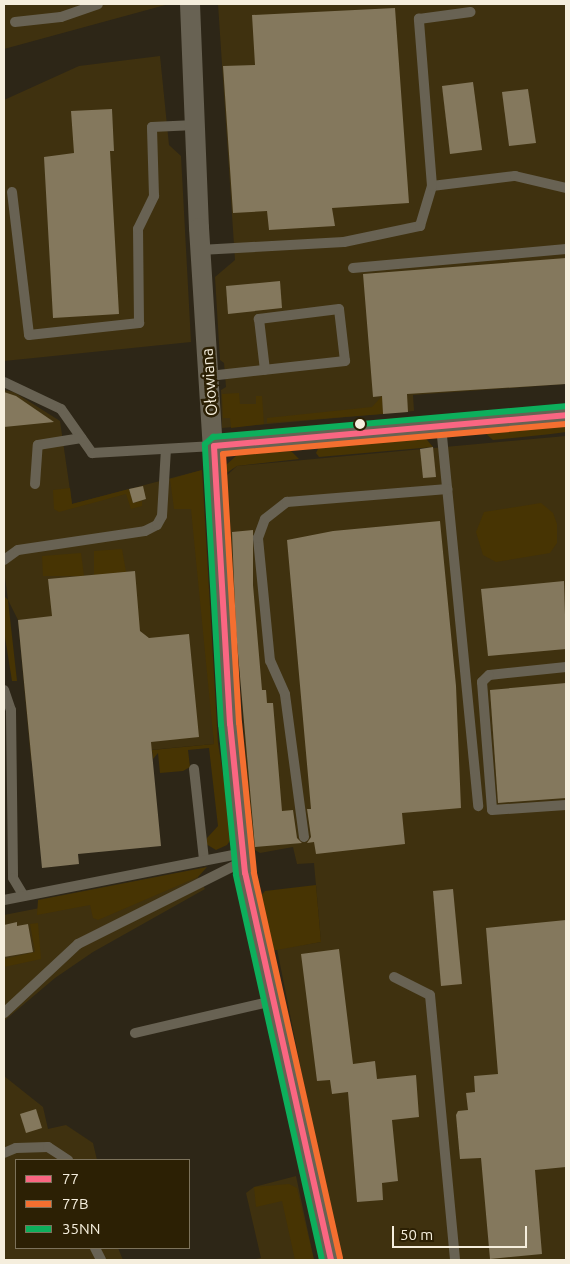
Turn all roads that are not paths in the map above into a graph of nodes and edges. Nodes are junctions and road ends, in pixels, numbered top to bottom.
1 (98, 4) edge
2 (190, 4) edge
3 (471, 12) dead end
4 (14, 22) dead end
5 (195, 125) junction
6 (432, 186) junction
7 (566, 188) edge
8 (12, 192) dead end
9 (566, 249) edge
10 (200, 250) junction
11 (353, 268) dead end
12 (265, 370) junction
13 (209, 376) junction
14 (4, 382) edge
15 (566, 415) edge
16 (441, 426) junction
17 (81, 438) junction
18 (214, 446) junction
19 (166, 449) junction
20 (35, 484) dead end
21 (447, 490) junction
22 (4, 560) edge
23 (566, 667) edge
24 (4, 690) edge
25 (194, 770) dead end
26 (566, 805) edge
27 (478, 806) dead end
28 (304, 837) dead end
29 (243, 857) junction
30 (204, 860) junction
31 (24, 896) junction
32 (4, 900) edge
33 (394, 977) dead end
34 (273, 1001) junction
35 (4, 1013) edge
36 (135, 1033) dead end
37 (4, 1154) edge
38 (66, 1159) edge
39 (331, 1260) edge
40 (455, 1260) edge

1 - 4 lane
2 - 5 street, Ołowiana
3 - 6 lane
5 - 8 lane
5 - 10 street, Ołowiana
6 - 7 lane
6 - 10 lane
9 - 11 lane
10 - 13 street, Ołowiana
12 - 12 lane
12 - 13 lane
13 - 18 street, Ołowiana
14 - 17 lane
15 - 16 street
16 - 18 street
16 - 21 lane
17 - 19 lane
17 - 20 lane
18 - 19 lane
18 - 29 street, Ołowiana
19 - 22 lane
21 - 27 lane
21 - 28 lane
23 - 26 lane
24 - 31 lane
25 - 30 lane
29 - 30 lane
29 - 34 street, Ołowiana
29 - 35 lane
30 - 31 lane
31 - 32 lane
33 - 40 lane
34 - 36 lane
34 - 39 street, Ołowiana
37 - 38 lane

